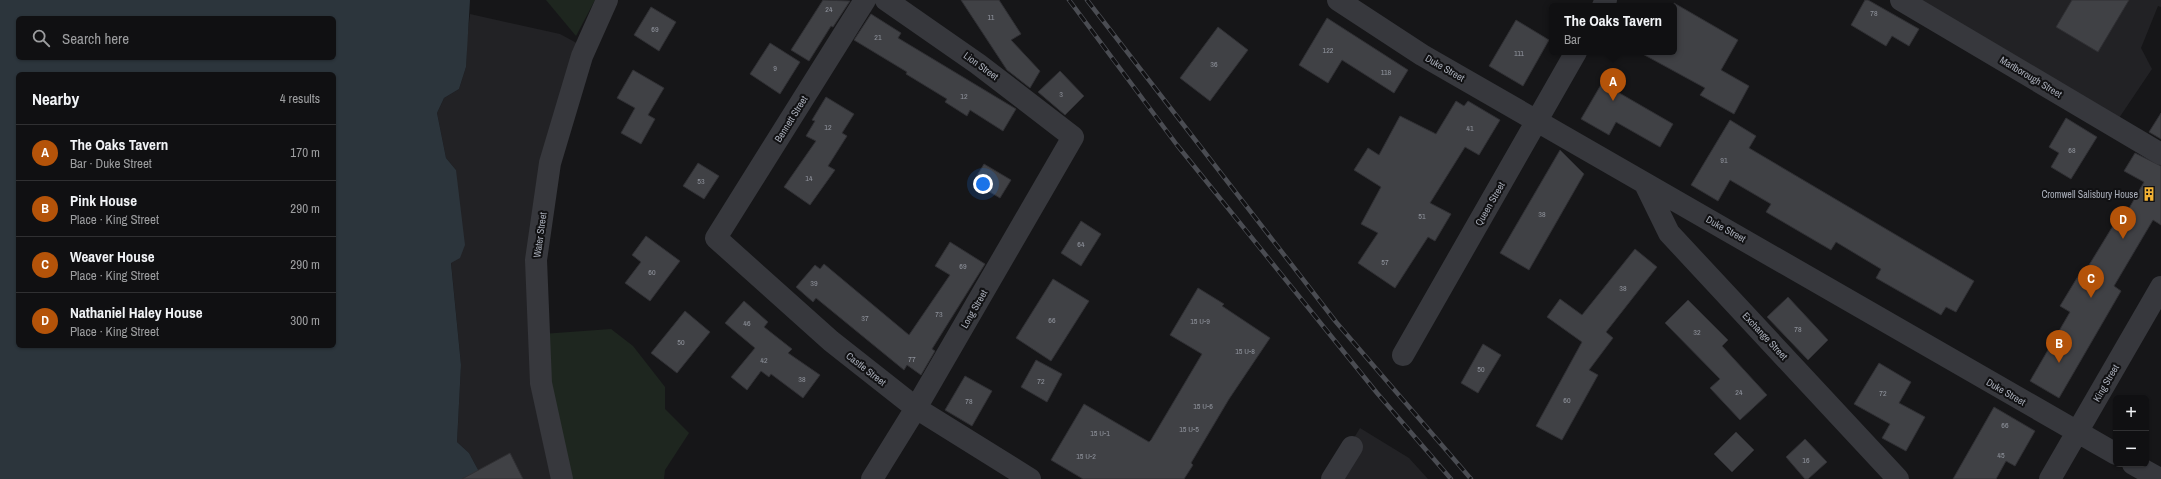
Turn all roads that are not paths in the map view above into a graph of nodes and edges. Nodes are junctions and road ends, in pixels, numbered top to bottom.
1 (607, 0) edge
2 (865, 0) edge
3 (886, 0) edge
4 (1338, 0) edge
5 (1901, 0) edge
6 (1574, 55) edge
7 (1537, 121) junction
8 (1073, 137) joint
9 (2161, 154) edge
10 (1645, 184) junction
11 (716, 238) joint
12 (2161, 287) edge
13 (1403, 355) dead end
14 (916, 408) junction
15 (2077, 433) junction
16 (1352, 447) dead end
17 (2113, 452) edge
18 (2138, 467) edge
19 (562, 479) edge
20 (872, 479) edge
21 (1030, 479) edge
22 (1332, 479) edge
23 (1898, 479) edge
24 (2050, 479) edge
25 (2160, 479) edge

1 - 19 street, Water Street
2 - 11 street, Bennett Street
3 - 8 street, Lion Street
4 - 7 street, Duke Street
5 - 9 street, Marlborough Street
6 - 7 street, Queen Street
7 - 10 street, Duke Street
7 - 13 street, Queen Street
8 - 14 street, Long Street
10 - 15 street, Duke Street
10 - 23 street, Exchange Street
11 - 14 street, Castle Street
12 - 15 street, King Street
14 - 20 street, Long Street
14 - 21 street, Castle Street
15 - 17 street, Duke Street
15 - 24 street, King Street
16 - 22 street
18 - 25 street

